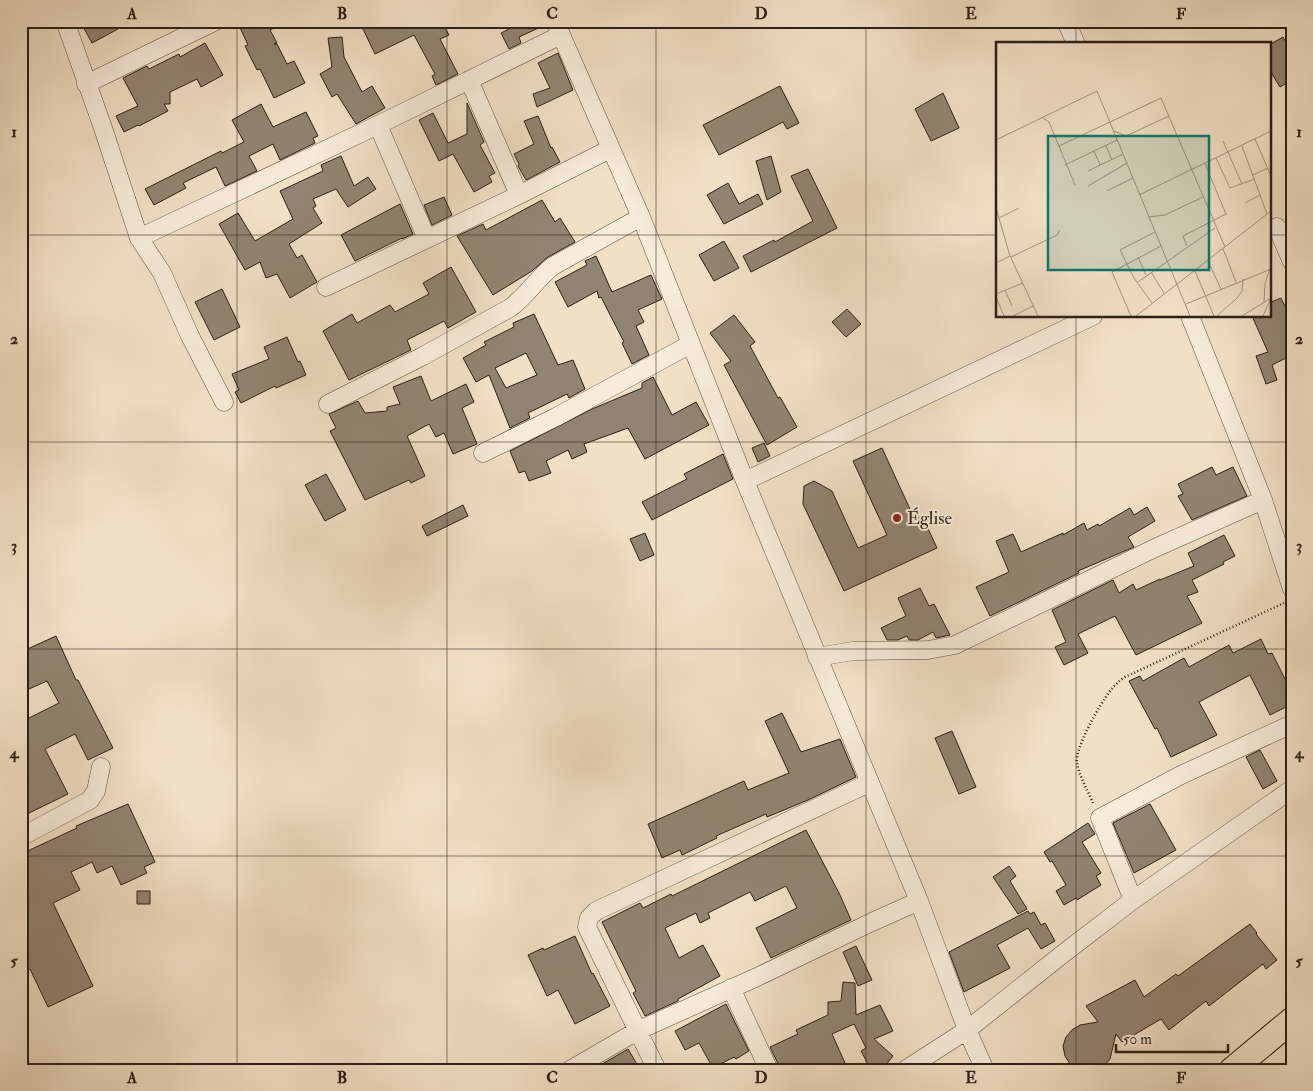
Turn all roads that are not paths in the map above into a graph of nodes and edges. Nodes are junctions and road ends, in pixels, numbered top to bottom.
1 (65, 21) edge
2 (216, 21) edge
3 (1066, 21) edge
4 (558, 28) edge
5 (1075, 42) edge
6 (469, 80) junction
7 (86, 84) junction
8 (378, 124) junction
9 (610, 149) junction
10 (519, 195) junction
11 (641, 217) junction
12 (1279, 226) edge
13 (139, 238) junction
14 (427, 239) junction
15 (1292, 262) edge
16 (326, 287) dead end
17 (1089, 318) edge
18 (1191, 318) edge
19 (691, 344) junction
20 (224, 402) dead end
21 (328, 404) dead end
22 (483, 453) dead end
23 (745, 481) junction
24 (1263, 500) junction
25 (1292, 589) edge
26 (817, 657) junction
27 (1292, 724) edge
28 (101, 767) dead end
29 (869, 783) junction
30 (1292, 789) edge
31 (21, 837) edge
32 (1133, 900) junction
33 (919, 901) junction
34 (731, 988) junction
35 (1292, 1020) edge
36 (637, 1030) junction
37 (967, 1030) junction
38 (570, 1070) edge
39 (657, 1070) edge
40 (769, 1070) edge
41 (904, 1070) edge
42 (985, 1070) edge
43 (1232, 1070) edge

1 - 7 street
2 - 7 street
3 - 5 street
4 - 6 street
4 - 9 street
6 - 8 street
6 - 10 street
7 - 13 street
8 - 13 street
8 - 14 street
9 - 10 street
9 - 11 street
10 - 14 street
11 - 19 street
11 - 21 street
12 - 15 street
13 - 20 street
14 - 16 street
17 - 23 street
18 - 24 street
19 - 22 street
19 - 23 street
23 - 26 street
24 - 25 street
24 - 26 street
26 - 29 street
27 - 32 street
28 - 31 street
29 - 33 street
29 - 36 street
30 - 32 street
32 - 37 street
33 - 34 street
33 - 37 street
34 - 36 street
34 - 40 street
35 - 43 highway
36 - 38 street
36 - 39 street
37 - 41 street
37 - 42 street

